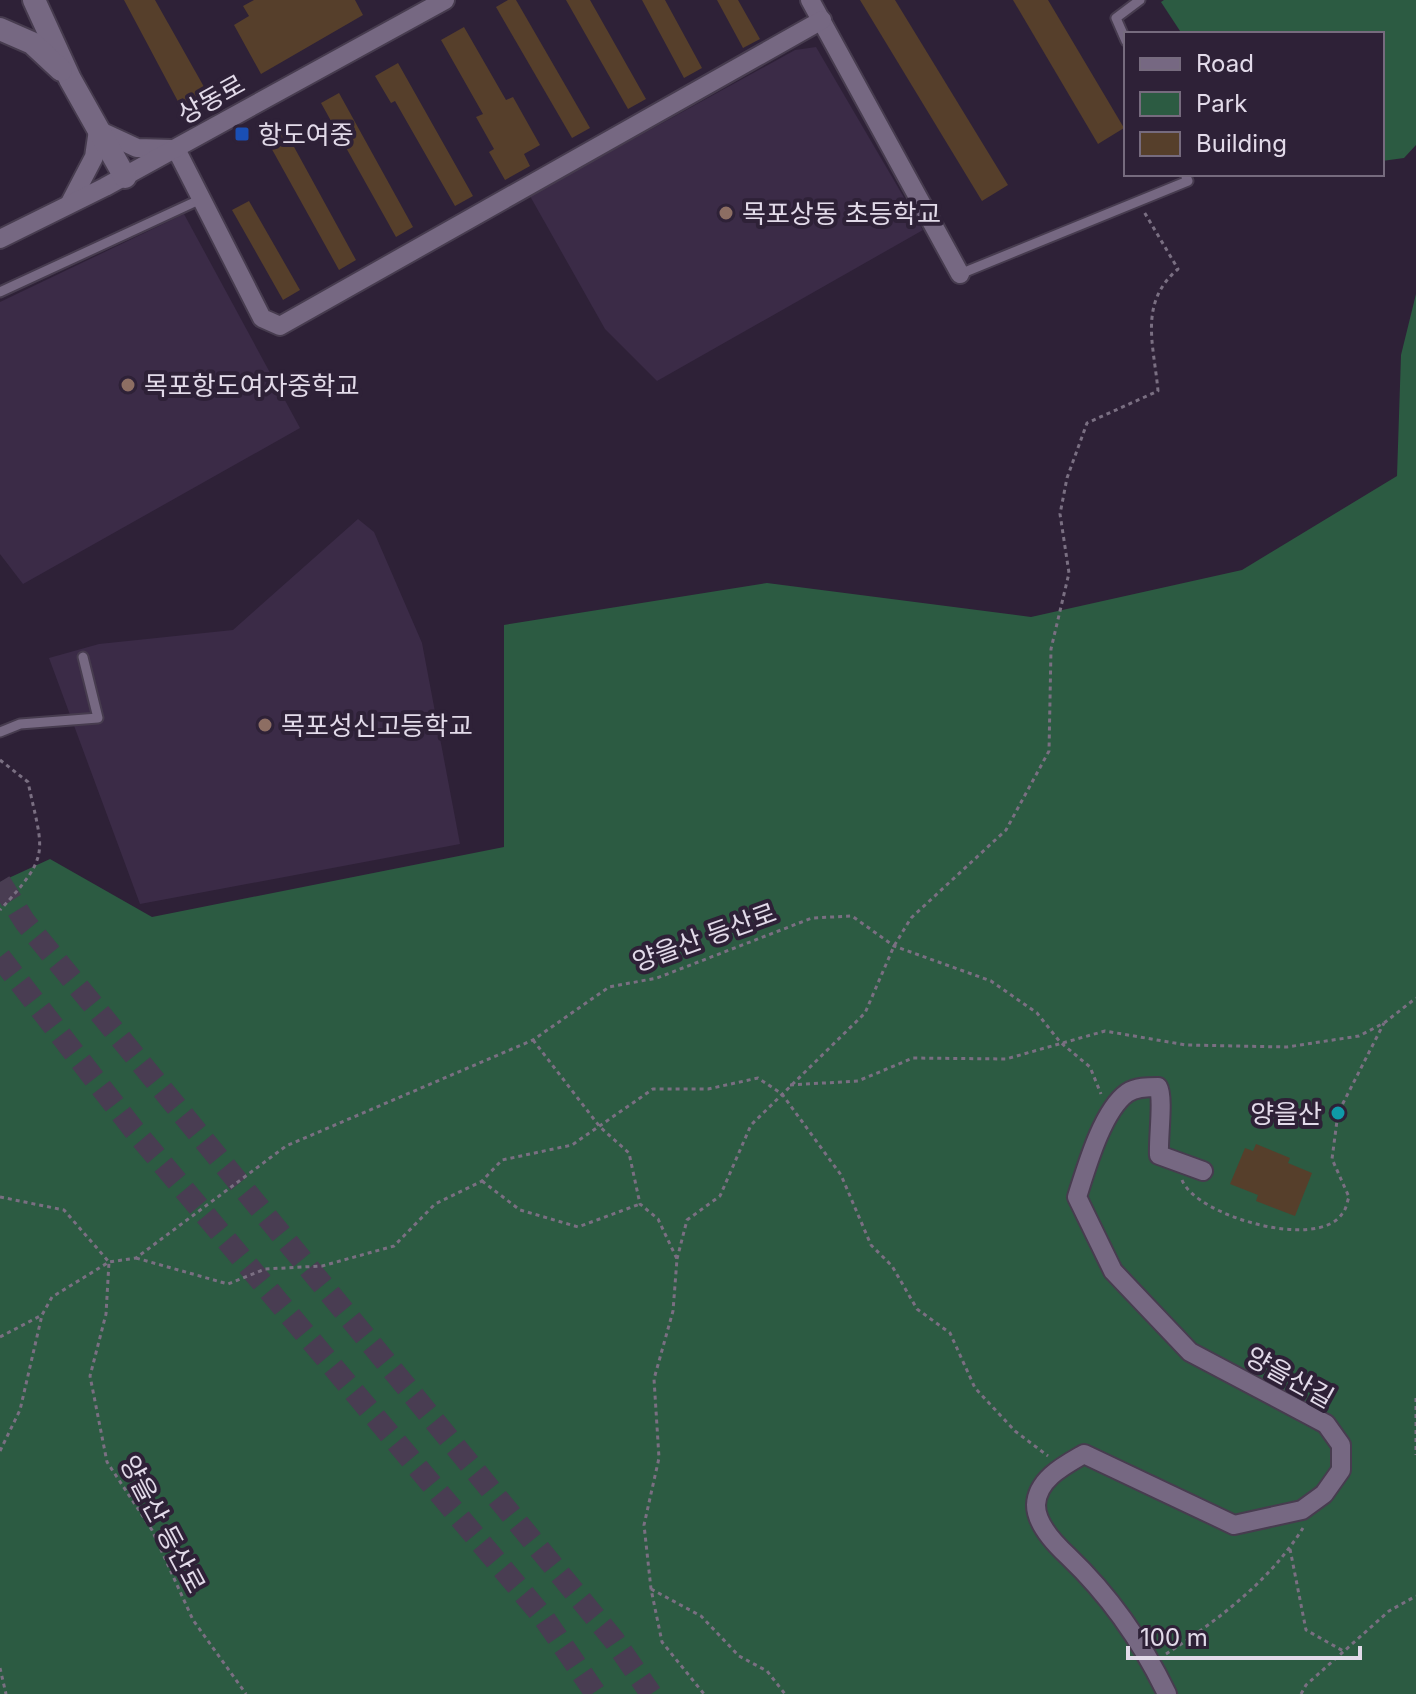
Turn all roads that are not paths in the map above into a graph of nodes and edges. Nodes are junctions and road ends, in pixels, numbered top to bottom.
1 (34, 0) edge
2 (445, 0) edge
3 (810, 0) edge
4 (1140, 0) edge
5 (822, 20) junction
6 (0, 29) edge
7 (1124, 36) edge
8 (70, 79) junction
9 (98, 130) junction
10 (176, 149) junction
11 (1186, 176) edge
12 (125, 177) junction
13 (199, 200) junction
14 (70, 203) junction
15 (0, 239) edge
16 (960, 274) joint
17 (0, 292) edge
18 (83, 657) dead end
19 (0, 732) edge
20 (1203, 1171) dead end
21 (1167, 1694) edge

1 - 8 street
2 - 10 street, 상동로
3 - 5 street
4 - 7 lane
5 - 13 street
5 - 16 street
6 - 8 street
8 - 9 street
9 - 10 street
9 - 12 street
9 - 14 street
10 - 12 street, 상동로
10 - 13 street
11 - 16 lane
12 - 14 street, 상동로
13 - 17 lane
14 - 15 street, 상동로
18 - 19 lane
20 - 21 street, 양을산길

